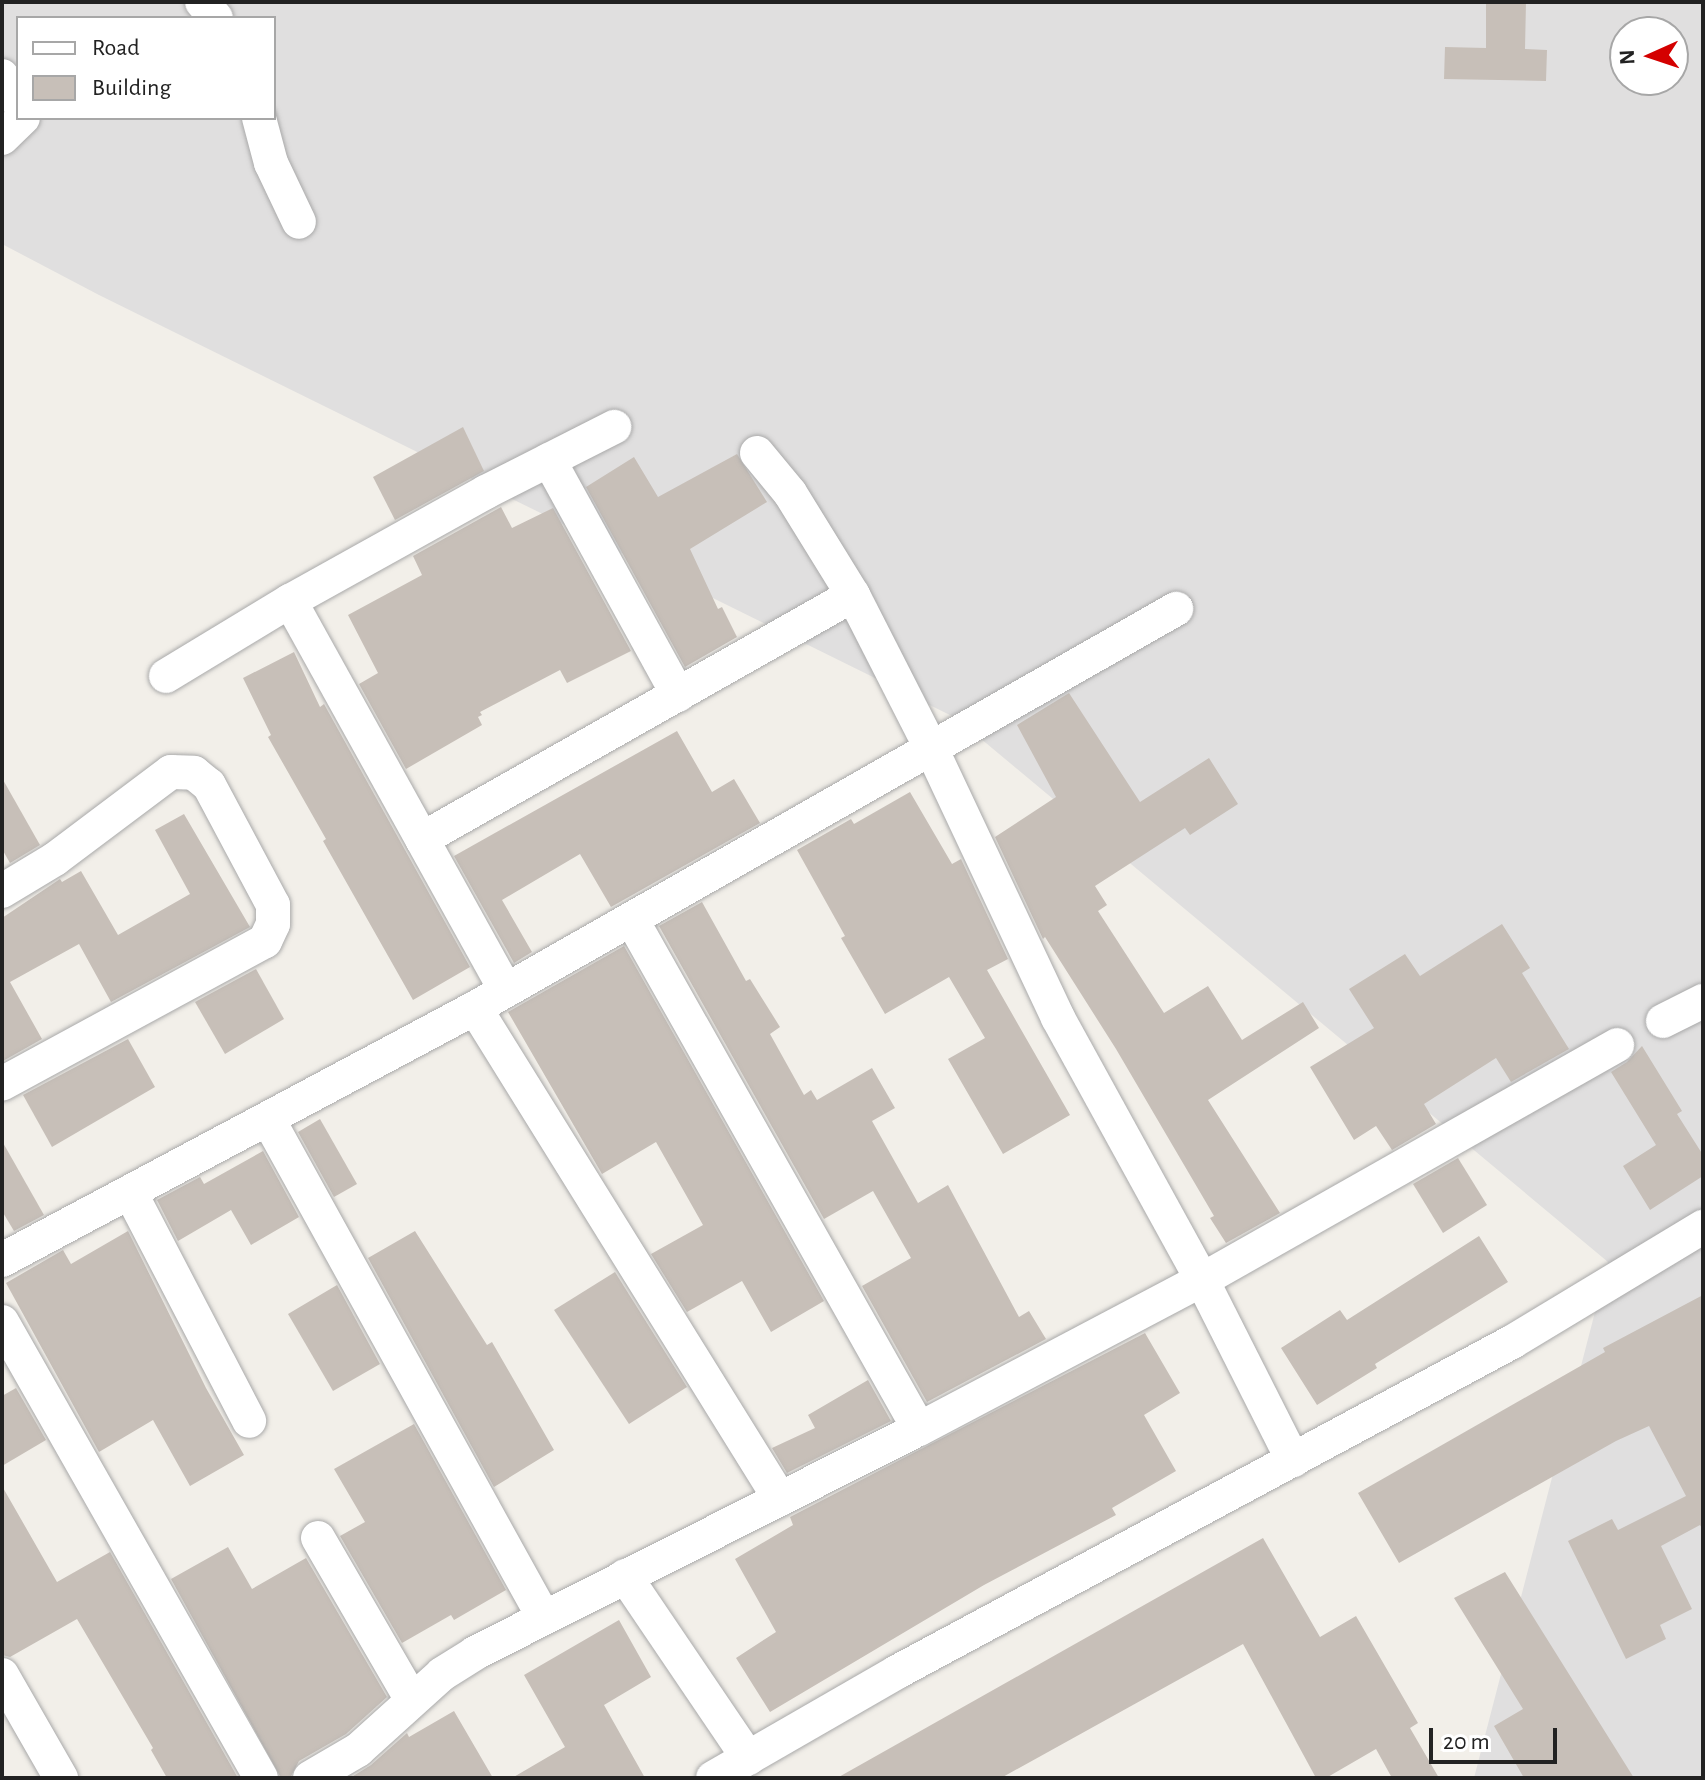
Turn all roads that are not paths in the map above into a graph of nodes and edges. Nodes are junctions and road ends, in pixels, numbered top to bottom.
1 (2, 76) edge
2 (16, 99) edge
3 (21, 120) edge
4 (260, 120) edge
5 (2, 138) edge
6 (299, 222) dead end
7 (614, 427) dead end
8 (757, 453) dead end
9 (549, 460) junction
10 (853, 595) junction
11 (290, 601) junction
12 (1176, 609) dead end
13 (166, 676) dead end
14 (678, 695) junction
15 (931, 748) junction
16 (422, 839) junction
17 (2, 891) edge
18 (632, 920) junction
19 (506, 990) junction
20 (1703, 1001) edge
21 (475, 1008) junction
22 (1663, 1021) dead end
23 (1617, 1045) dead end
24 (2, 1084) edge
25 (268, 1119) junction
26 (130, 1192) junction
27 (1703, 1227) edge
28 (2, 1260) edge
29 (1202, 1280) junction
30 (2, 1322) edge
31 (249, 1421) dead end
32 (919, 1429) junction
33 (1293, 1460) junction
34 (780, 1499) junction
35 (318, 1538) dead end
36 (625, 1576) junction
37 (544, 1618) junction
38 (2, 1675) edge
39 (412, 1700) junction
40 (748, 1758) junction
41 (61, 1778) edge
42 (261, 1778) edge
43 (310, 1778) edge
44 (713, 1778) edge

1 - 2 street
3 - 5 street
4 - 6 street
7 - 9 street
8 - 10 street
9 - 11 street
9 - 14 street
10 - 14 street
10 - 15 street
11 - 13 street
11 - 16 street
12 - 15 street
14 - 16 street
15 - 18 street
15 - 29 street
16 - 19 street
17 - 24 street
18 - 19 street
18 - 32 street
19 - 21 street
20 - 22 street
21 - 25 street
21 - 34 street
23 - 29 street
25 - 26 street
25 - 37 street
26 - 28 street
26 - 31 street
27 - 33 street
29 - 32 street
29 - 33 street
30 - 42 street
32 - 34 street
33 - 40 street
34 - 36 street
35 - 39 street
36 - 37 street
36 - 40 street
37 - 39 street
38 - 41 street
39 - 43 street
40 - 44 street

